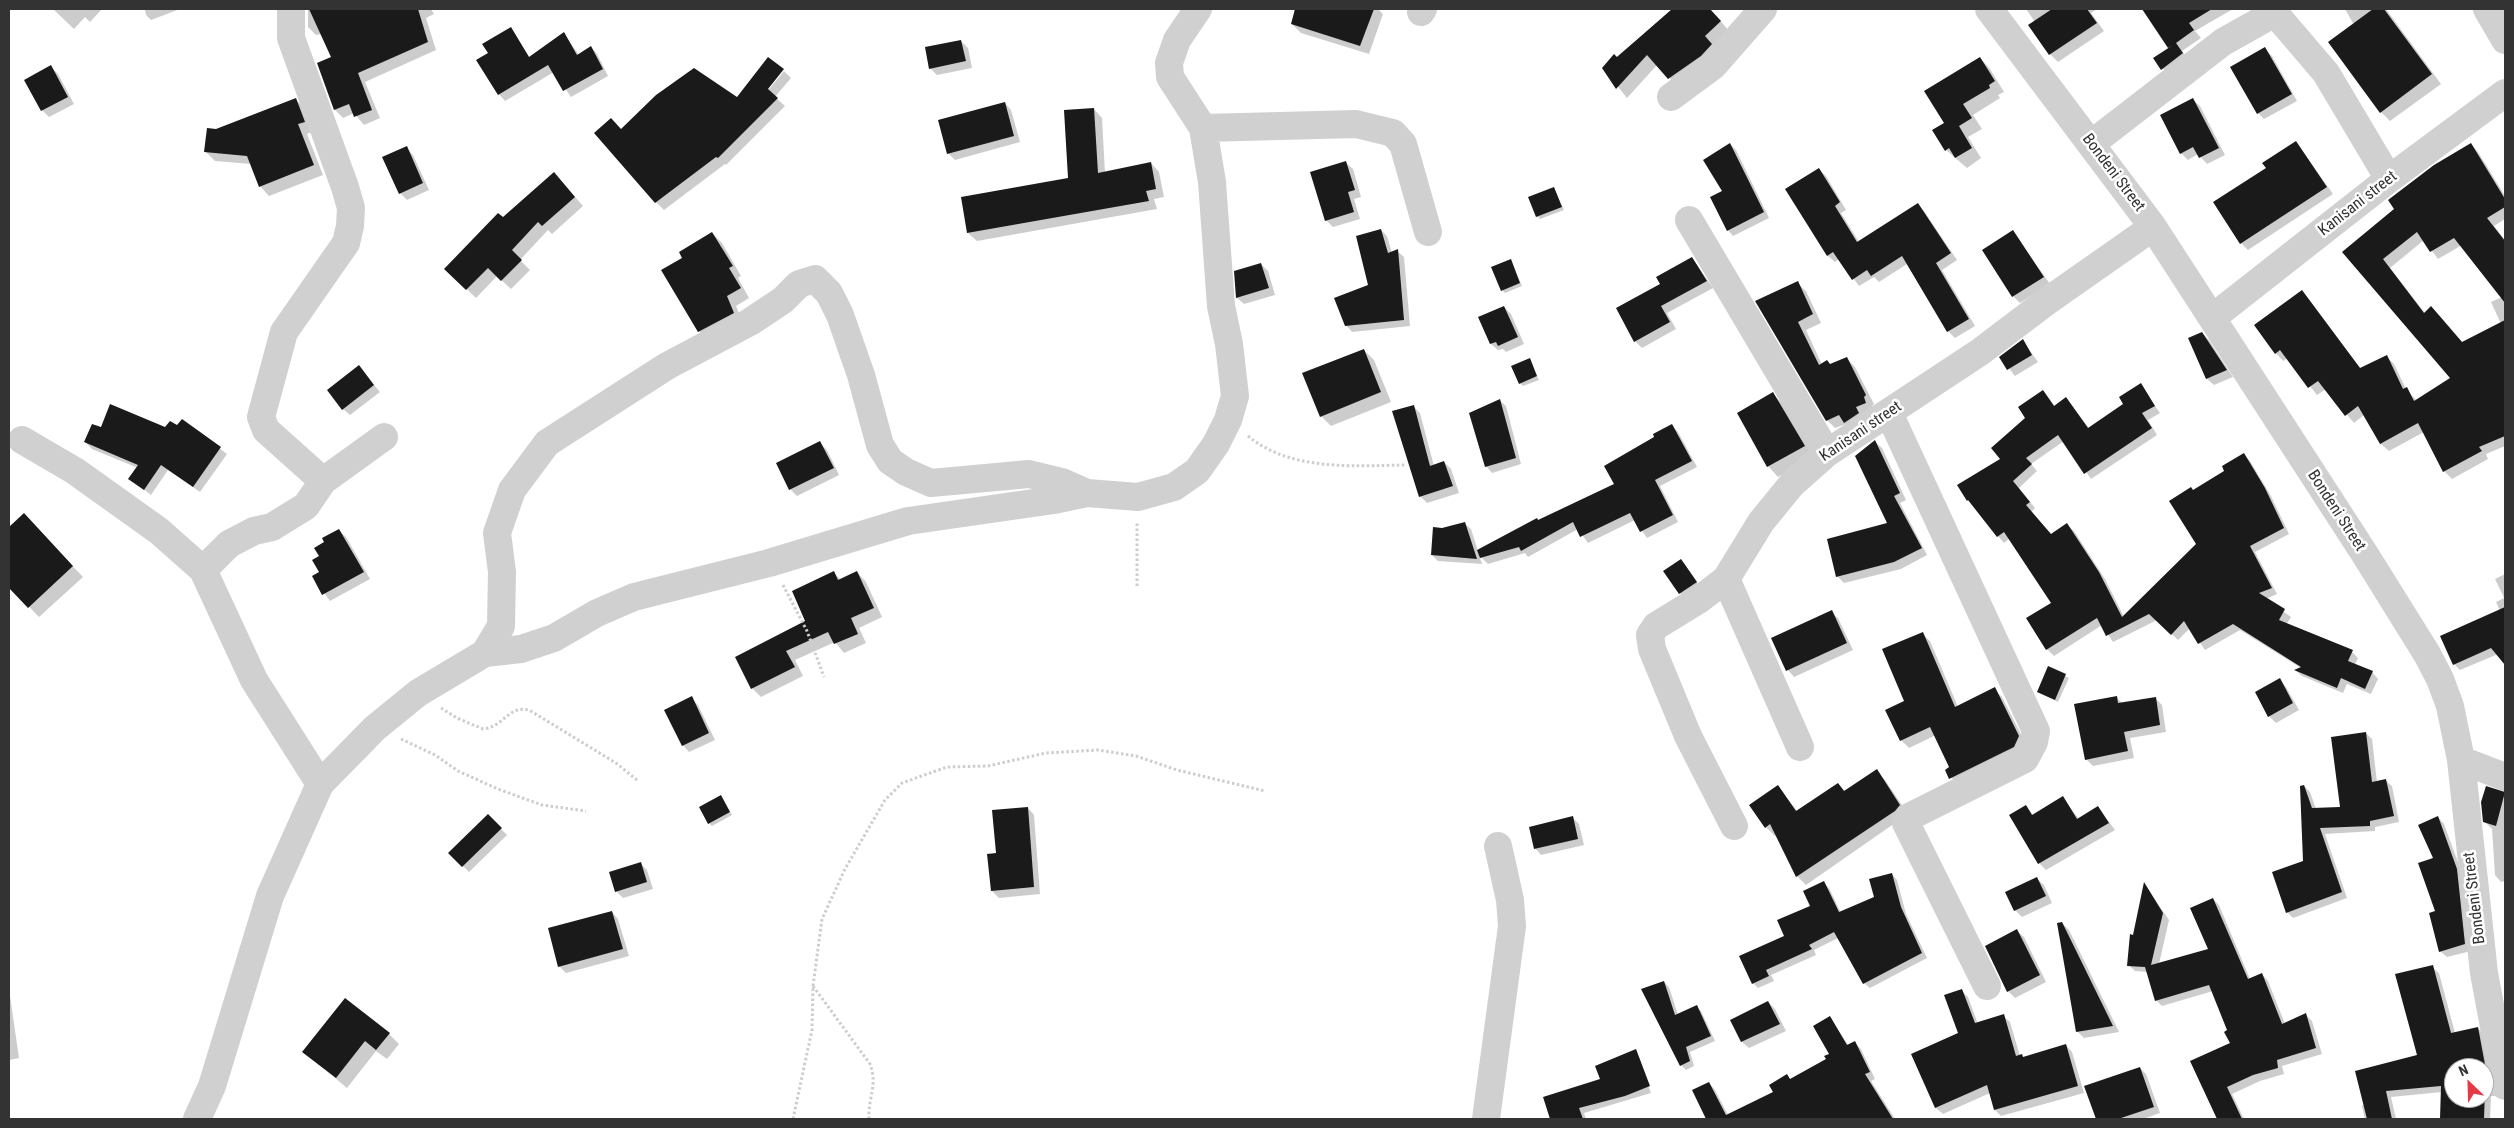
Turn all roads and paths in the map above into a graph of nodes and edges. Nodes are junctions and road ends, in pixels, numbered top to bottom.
1 (291, 9) edge
2 (1198, 9) edge
3 (1763, 9) edge
4 (1990, 9) edge
5 (2487, 9) edge
6 (2505, 40) edge
7 (2505, 93) edge
8 (1671, 97) dead end
9 (1203, 128) junction
10 (2091, 144) junction
11 (2389, 179) junction
12 (1689, 220) dead end
13 (2153, 227) junction
14 (1428, 232) dead end
15 (2212, 318) junction
16 (1889, 413) junction
17 (1228, 420) junction
18 (384, 437) dead end
19 (22, 440) dead end
20 (1827, 453) junction
21 (1405, 465) dead end
22 (323, 481) junction
23 (1087, 493) junction
24 (1138, 497) junction
25 (769, 563) junction
26 (203, 570) junction
27 (1726, 579) junction
28 (1137, 586) dead end
29 (485, 653) junction
30 (824, 677) dead end
31 (418, 693) junction
32 (375, 728) junction
33 (1800, 747) dead end
34 (2461, 760) junction
35 (2505, 777) edge
36 (638, 780) dead end
37 (320, 784) junction
38 (1265, 791) dead end
39 (586, 811) dead end
40 (1734, 826) dead end
41 (1498, 846) dead end
42 (813, 986) junction
43 (1988, 986) dead end
44 (2505, 1086) edge
45 (197, 1119) edge
46 (793, 1119) edge
47 (869, 1119) edge
48 (1486, 1119) edge

1 - 22 street
2 - 9 street
3 - 8 street
4 - 10 street, Bondeni Street
5 - 6 street
7 - 11 street, Kanisani street
9 - 14 street
9 - 17 street
10 - 11 street
10 - 13 street, Bondeni Street
11 - 15 street, Kanisani street
12 - 20 street
13 - 15 street, Bondeni Street
13 - 16 street, Kanisani street
15 - 34 street, Bondeni Street
16 - 20 street, Kanisani street
16 - 43 street
17 - 21 path
17 - 24 street
18 - 22 street
19 - 26 street
20 - 27 street, Kanisani street
22 - 26 street
23 - 24 street
23 - 25 street
23 - 29 street
24 - 28 path
25 - 29 street
25 - 30 path
26 - 37 street
27 - 33 street
27 - 40 street, Kanisani street
29 - 31 street
31 - 32 street
31 - 36 path
32 - 37 street
32 - 39 path
34 - 35 street
34 - 44 street, Bondeni Street
37 - 45 street
38 - 42 path
41 - 48 street
42 - 46 path
42 - 47 path

